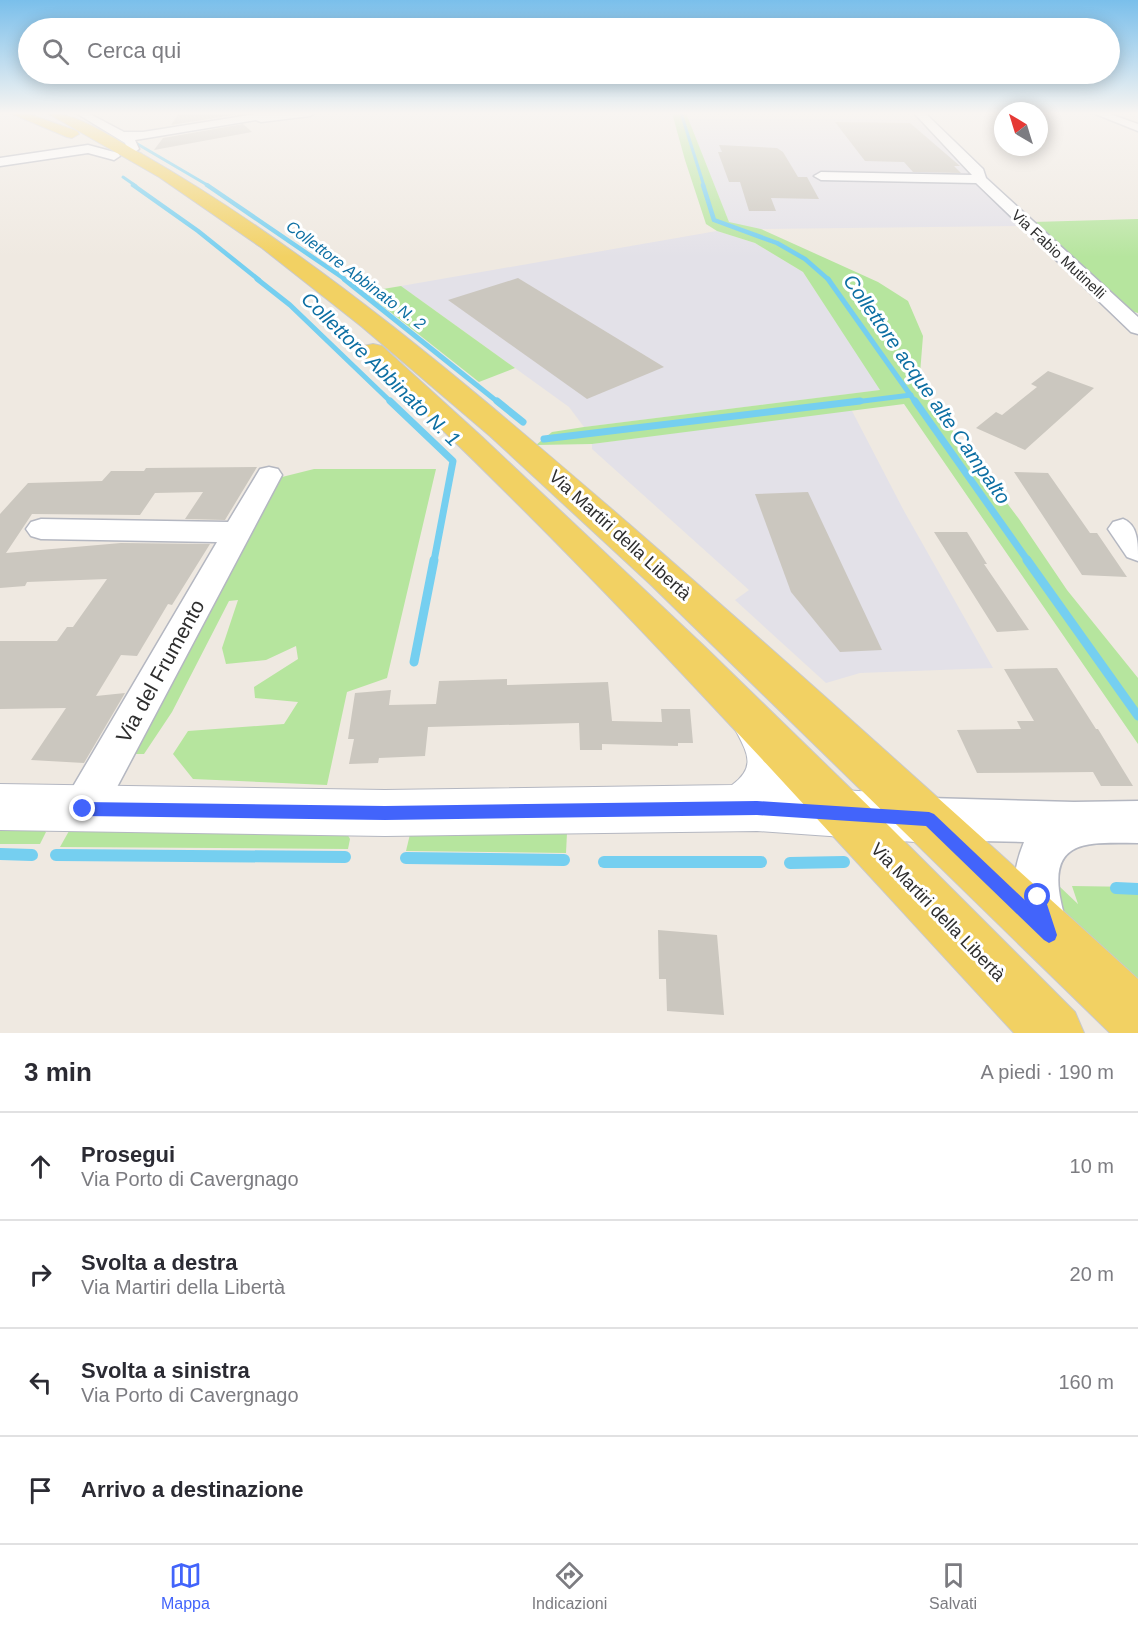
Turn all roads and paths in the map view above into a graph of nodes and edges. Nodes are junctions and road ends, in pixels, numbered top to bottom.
1 (140, 161) edge
2 (146, 161) edge
3 (967, 161) edge
4 (821, 176) dead end
5 (980, 179) junction
6 (1138, 328) edge
7 (269, 475) dead end
8 (40, 529) dead end
9 (237, 532) junction
10 (738, 705) junction
11 (0, 807) edge
12 (739, 808) junction
13 (83, 809) junction
14 (845, 813) junction
15 (929, 819) junction
16 (1138, 822) edge
17 (1085, 823) junction
18 (1049, 935) junction
19 (1138, 1019) edge
20 (1054, 1033) edge

1 - 10 main road, Via Martiri della Libertà
2 - 15 main road, Via Martiri della Libertà
3 - 5 street, Via Fabio Mutinelli
4 - 5 street
5 - 6 street, Via Fabio Mutinelli
7 - 9 street, Via del Frumento
8 - 9 street
9 - 13 street, Via del Frumento
10 - 12 street
10 - 14 main road, Via Martiri della Libertà
11 - 13 street
12 - 13 street
12 - 14 street
14 - 15 street
14 - 20 main road, Via Martiri della Libertà
15 - 17 street
15 - 18 main road, Via Martiri della Libertà
16 - 17 street
17 - 18 street
18 - 19 main road, Via Martiri della Libertà

